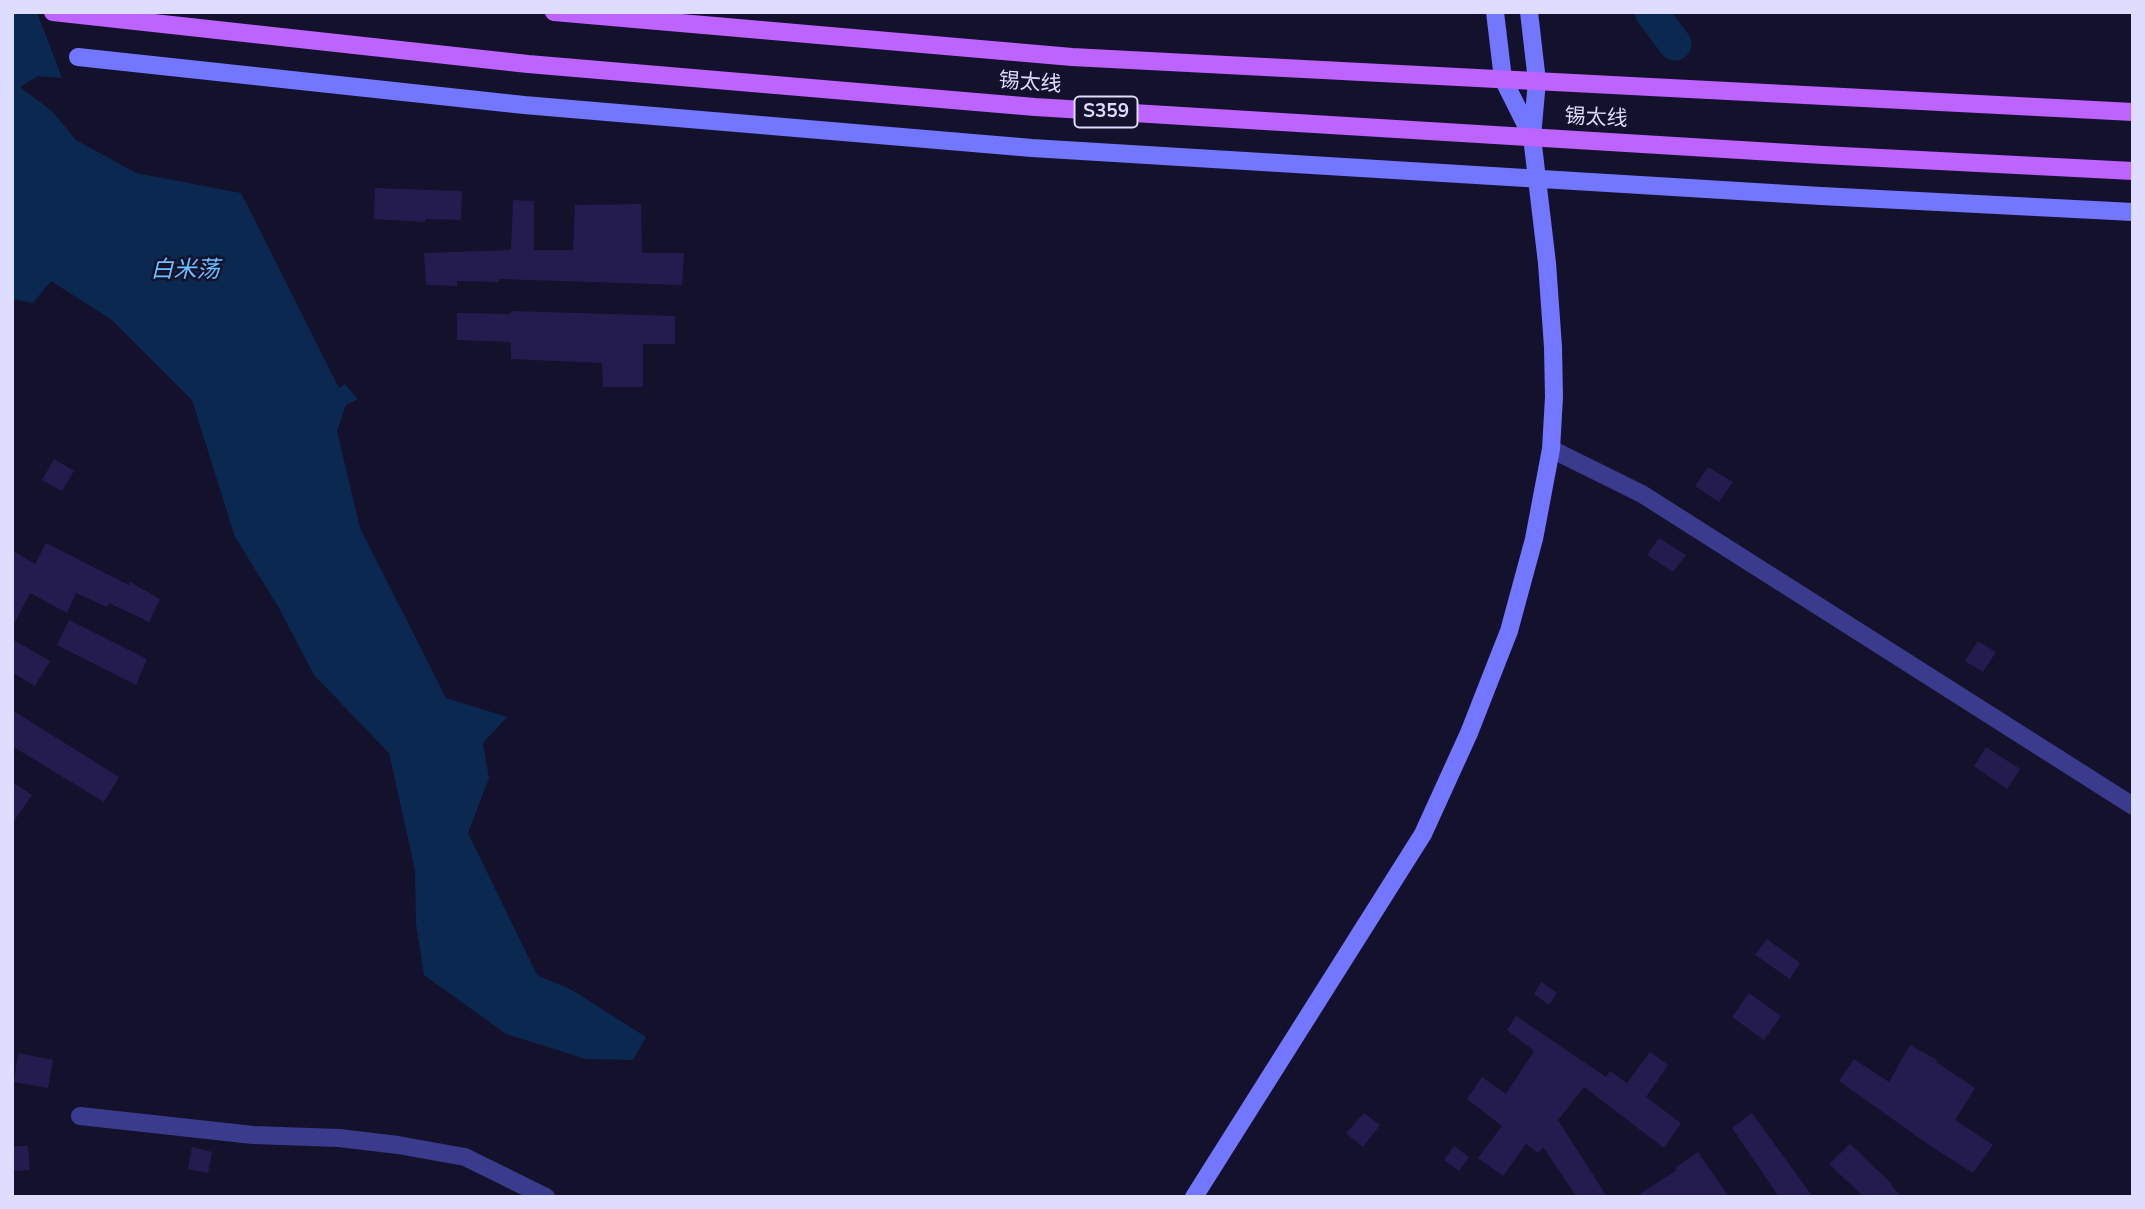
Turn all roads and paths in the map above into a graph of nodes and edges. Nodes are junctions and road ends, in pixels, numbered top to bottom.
1 (52, 12) edge
2 (554, 12) edge
3 (1495, 12) edge
4 (1529, 12) edge
5 (78, 57) dead end
6 (1503, 79) junction
7 (1537, 81) junction
8 (2133, 113) edge
9 (1531, 138) junction
10 (2133, 171) edge
11 (1536, 179) junction
12 (2133, 212) edge
13 (1551, 449) junction
14 (2133, 806) edge
15 (80, 1116) dead end
16 (546, 1197) edge
17 (1194, 1197) edge

1 - 9 main road, 锡太线 / S359
2 - 6 main road, 锡太线
3 - 6 main road
4 - 7 main road
5 - 11 main road
6 - 7 main road, 锡太线
6 - 9 main road
7 - 8 main road, 锡太线
7 - 9 main road
9 - 10 main road, 锡太线 / S359
9 - 11 main road
11 - 12 main road
11 - 13 main road
13 - 14 street
13 - 17 main road
15 - 16 street

